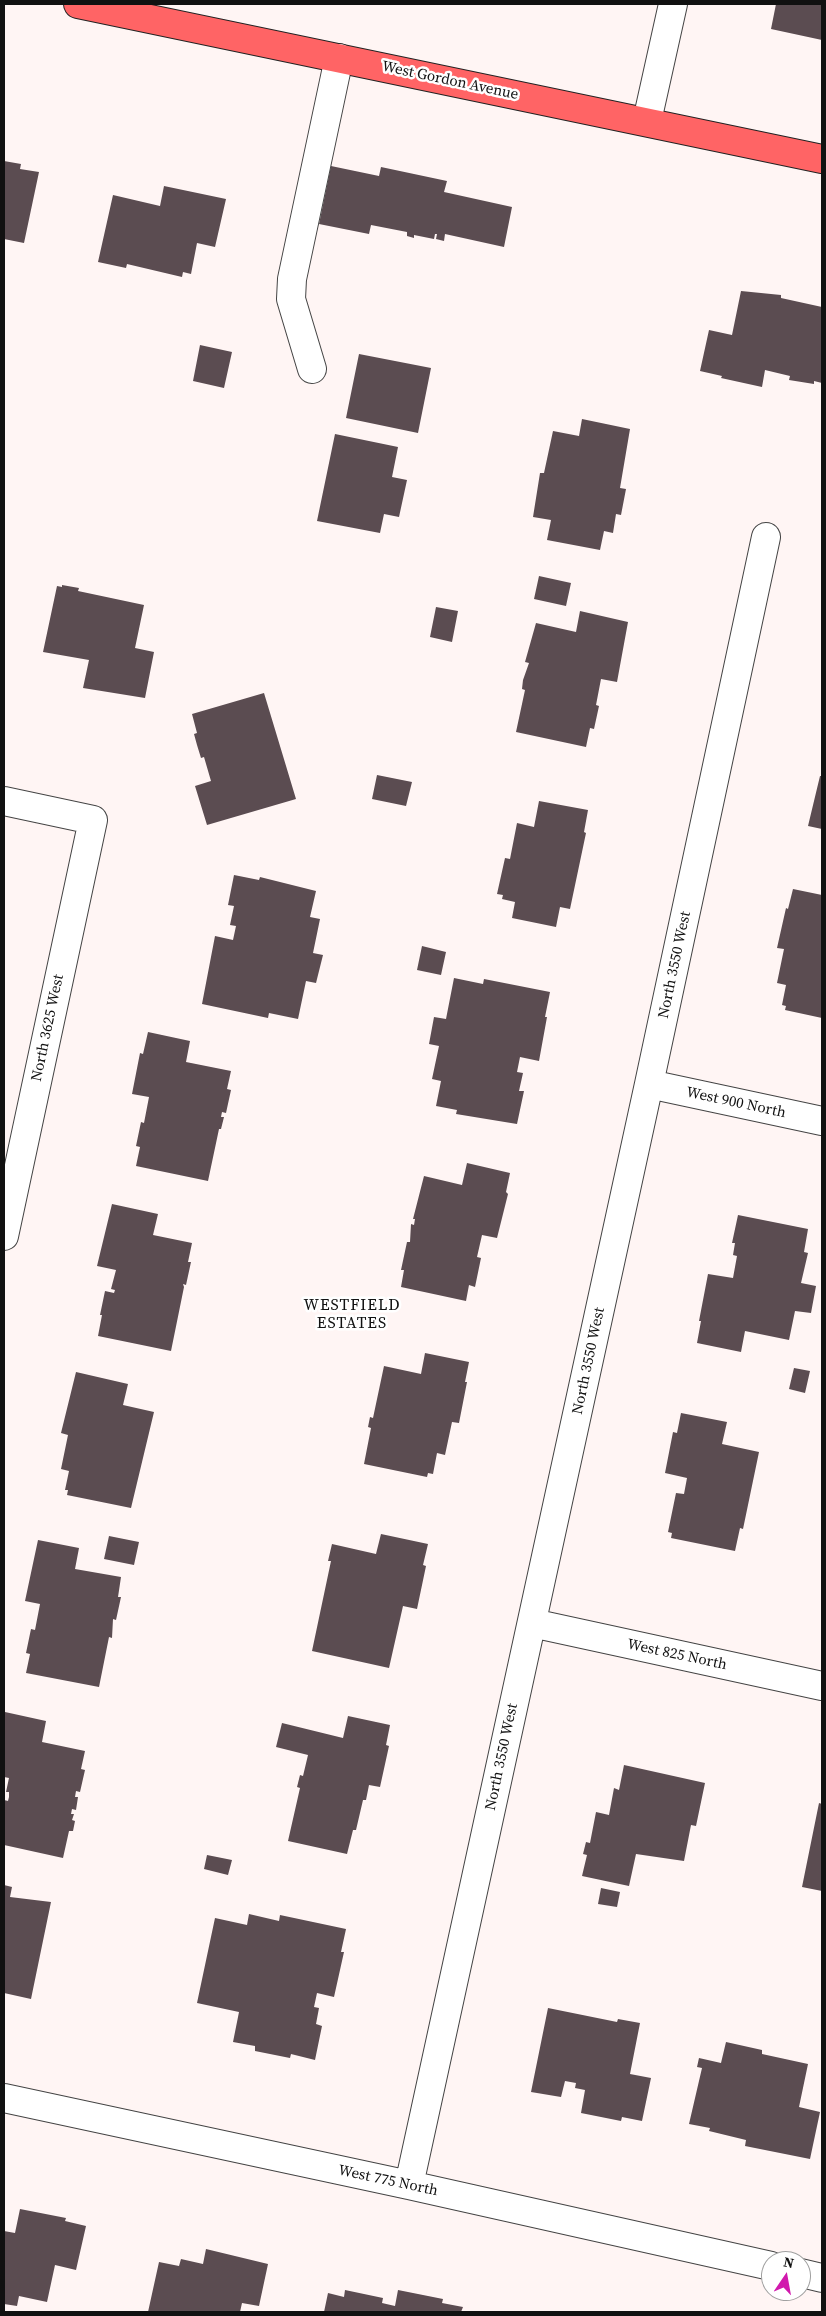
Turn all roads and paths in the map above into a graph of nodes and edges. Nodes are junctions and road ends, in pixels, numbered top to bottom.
1 (78, 4) edge
2 (673, 4) edge
3 (339, 58) junction
4 (647, 121) junction
5 (822, 159) edge
6 (312, 369) dead end
7 (766, 537) dead end
8 (4, 801) edge
9 (649, 1084) junction
10 (822, 1121) edge
11 (4, 1236) edge
12 (532, 1624) junction
13 (822, 1686) edge
14 (4, 2098) edge
15 (409, 2185) junction
16 (761, 2264) edge

1 - 3 main road, West Gordon Avenue
2 - 4 street
3 - 4 main road, West Gordon Avenue
3 - 6 street
4 - 5 main road, West Gordon Avenue
7 - 9 street, North 3550 West
8 - 11 street, North 3625 West
9 - 10 street, West 900 North
9 - 12 street, North 3550 West
12 - 13 street, West 825 North
12 - 15 street, North 3550 West
14 - 15 street, West 775 North
15 - 16 street, West 775 North

